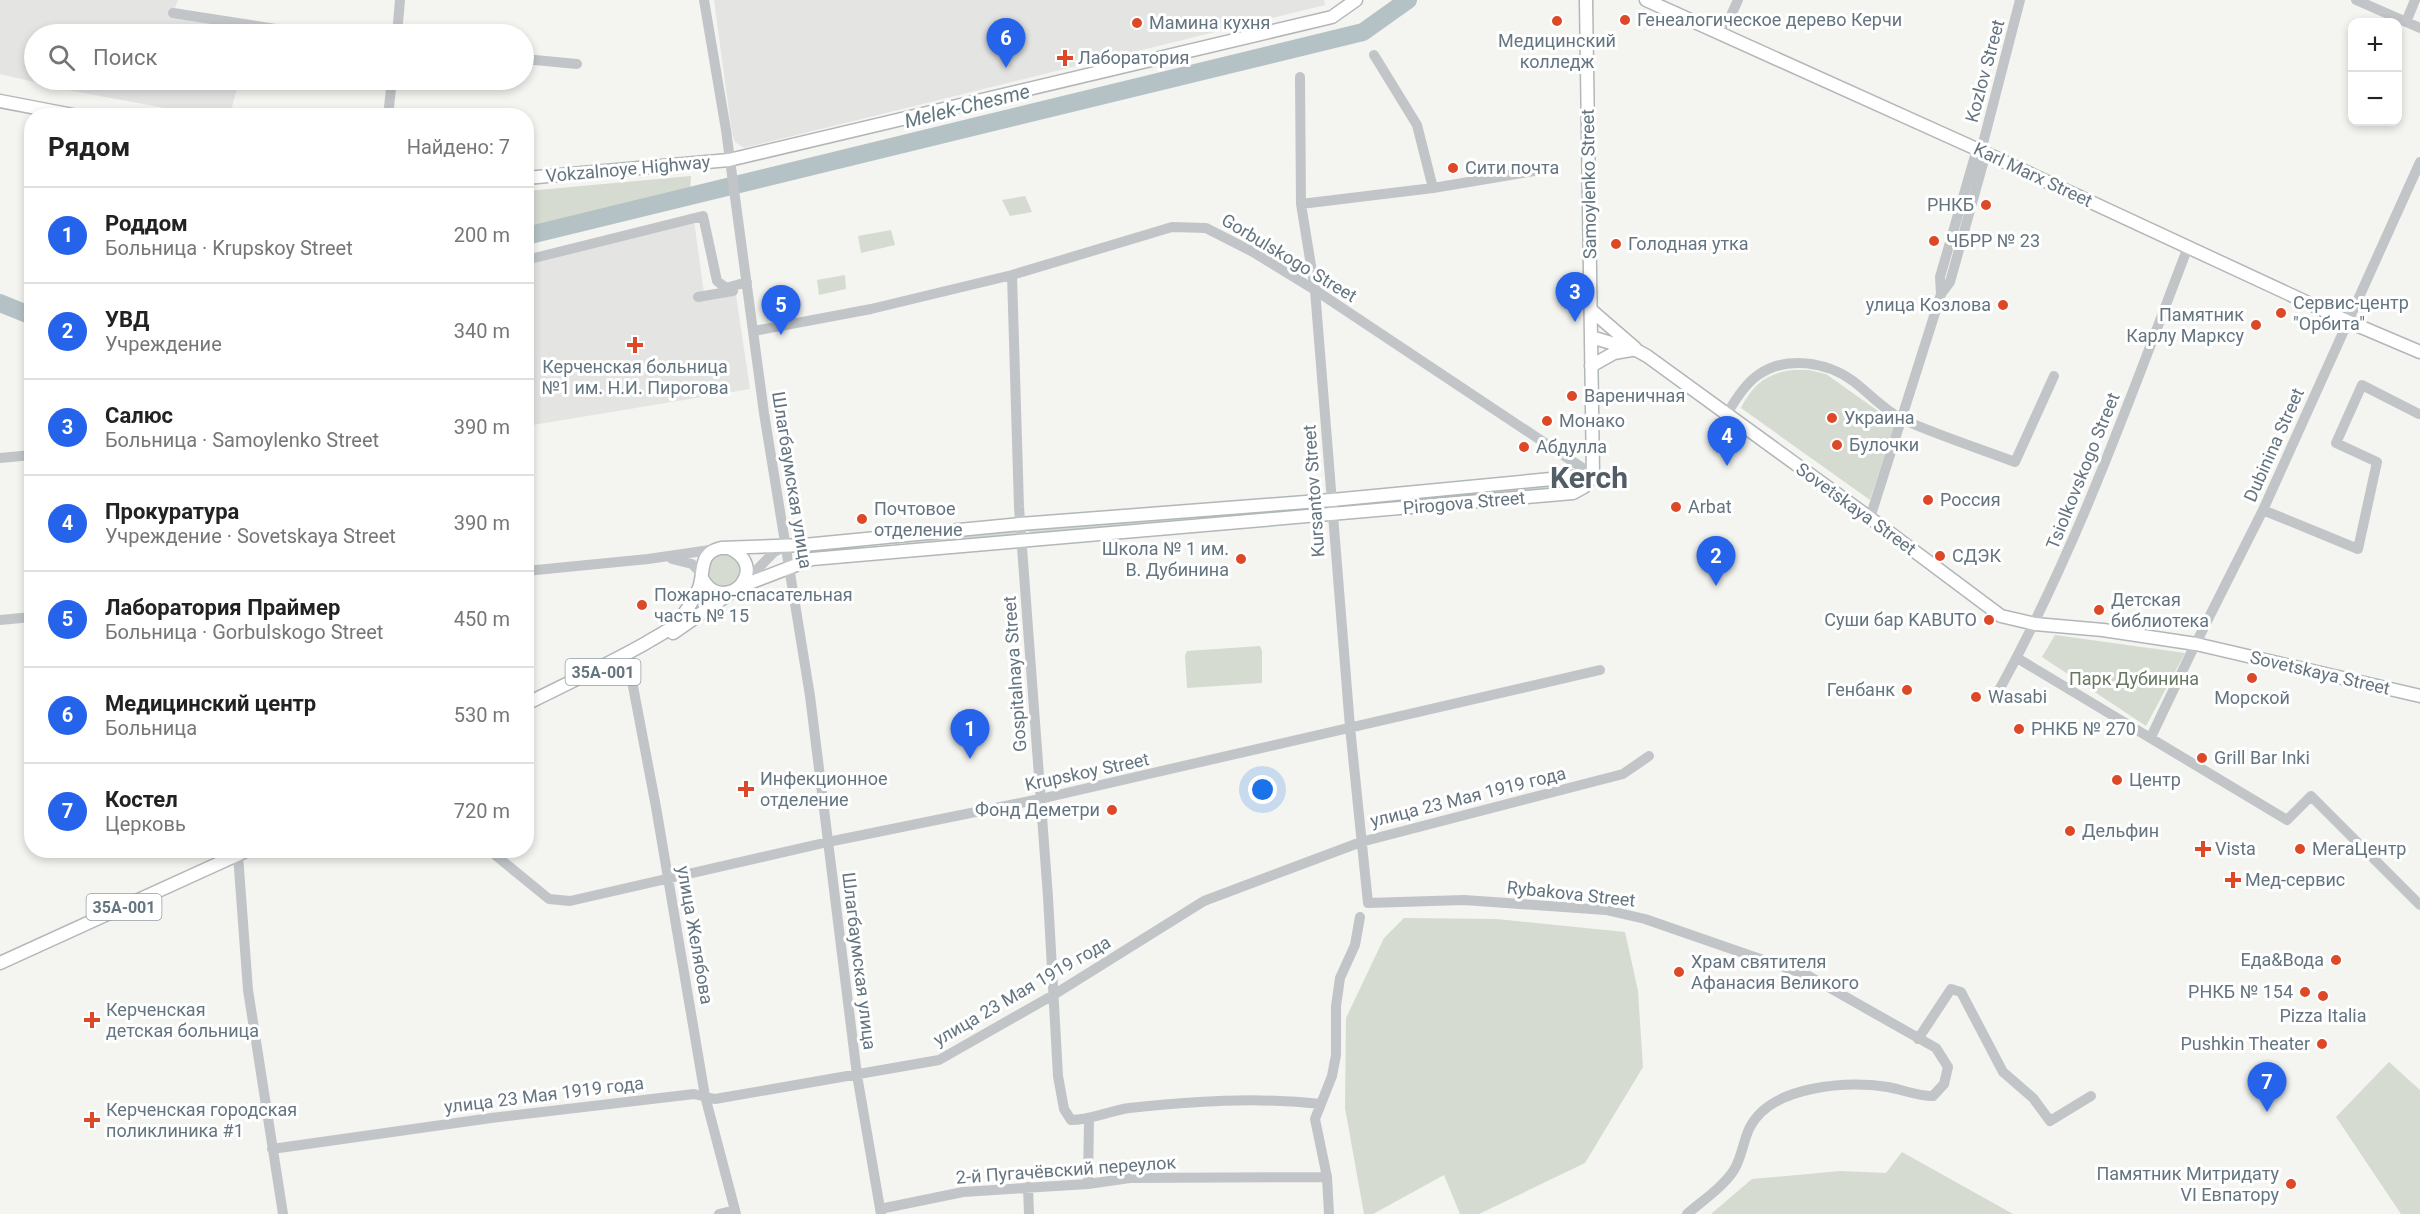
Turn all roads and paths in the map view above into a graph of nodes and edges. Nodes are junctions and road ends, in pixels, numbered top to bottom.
1 (400, 0) edge
2 (704, 0) edge
3 (1356, 0) edge
4 (1586, 0) edge
5 (1646, 0) edge
6 (1738, 0) edge
7 (2020, 0) edge
8 (2356, 0) edge
9 (2415, 0) edge
10 (173, 13) dead end
11 (2406, 22) junction
12 (244, 24) edge
13 (398, 24) edge
14 (2420, 28) edge
15 (1723, 33) junction
16 (1374, 55) dead end
17 (534, 60) edge
18 (577, 64) dead end
19 (1300, 77) dead end
20 (391, 90) edge
21 (0, 101) edge
22 (36, 108) edge
23 (389, 108) edge
24 (1981, 151) junction
25 (2420, 162) edge
26 (730, 166) junction
27 (1546, 169) dead end
28 (534, 178) edge
29 (1433, 188) junction
30 (1301, 204) junction
31 (2188, 247) junction
32 (534, 258) edge
33 (1012, 275) junction
34 (748, 285) junction
35 (726, 290) junction
36 (1315, 290) junction
37 (698, 297) dead end
38 (1591, 310) junction
39 (2347, 321) junction
40 (754, 331) junction
41 (1591, 337) junction
42 (1638, 351) junction
43 (2420, 352) edge
44 (1591, 366) junction
45 (2054, 376) dead end
46 (1727, 414) junction
47 (2419, 414) edge
48 (1901, 419) junction
49 (24, 456) edge
50 (0, 458) edge
51 (1593, 475) junction
52 (1332, 500) junction
53 (2263, 510) junction
54 (1333, 515) junction
55 (1870, 518) junction
56 (1020, 524) junction
57 (1021, 541) junction
58 (785, 546) junction
59 (725, 548) junction
60 (648, 559) junction
61 (789, 568) junction
62 (534, 570) edge
63 (702, 575) junction
64 (737, 589) junction
65 (24, 618) edge
66 (0, 620) edge
67 (2036, 624) junction
68 (676, 628) junction
69 (2196, 644) junction
70 (627, 657) junction
71 (2017, 658) junction
72 (1600, 670) dead end
73 (2420, 696) edge
74 (534, 701) edge
75 (1993, 701) dead end
76 (534, 707) edge
77 (1350, 727) junction
78 (2151, 737) junction
79 (1648, 756) dead end
80 (1040, 799) junction
81 (828, 842) junction
82 (1361, 842) junction
83 (227, 858) edge
84 (240, 858) edge
85 (499, 858) edge
86 (669, 879) junction
87 (1368, 903) joint
88 (2420, 905) edge
89 (1360, 917) dead end
90 (18, 952) junction
91 (0, 957) edge
92 (0, 963) edge
93 (1054, 994) junction
94 (1918, 1039) junction
95 (857, 1075) junction
96 (705, 1096) junction
97 (2091, 1096) dead end
98 (1321, 1104) junction
99 (1089, 1119) junction
100 (272, 1149) junction
101 (1327, 1177) junction
102 (1088, 1184) junction
103 (1028, 1187) junction
104 (736, 1212) edge
105 (880, 1212) edge
106 (283, 1214) edge
107 (719, 1214) edge
108 (1029, 1214) edge
109 (1329, 1214) edge
110 (1687, 1214) edge

1 - 13 street
2 - 26 street, Шлагбаумская улица
3 - 26 main road, Vokzalnoye Highway
4 - 38 main road, Samoylenko Street
5 - 15 main road, Karl Marx Street
6 - 15 street
7 - 24 street, Kozlov Street
8 - 11 street
9 - 11 street
10 - 12 street
11 - 14 street
15 - 24 main road, Karl Marx Street
16 - 29 street
17 - 18 street
19 - 30 street, Kursantov Street
20 - 23 street
21 - 22 main road
24 - 31 main road, Karl Marx Street
24 - 48 street, Kozlov Street
25 - 39 street, Dubinina Street
26 - 28 main road, Vokzalnoye Highway
26 - 34 street, Шлагбаумская улица
27 - 29 street
29 - 30 street
30 - 36 street, Kursantov Street
31 - 39 main road, Karl Marx Street
31 - 67 street, Tsiolkovskogo Street
32 - 35 street
33 - 36 street, Gorbulskogo Street
33 - 40 street, Gorbulskogo Street
33 - 56 street, Gospitalnaya Street
34 - 35 street
34 - 40 street, Шлагбаумская улица
35 - 37 street
36 - 51 street, Gorbulskogo Street
36 - 52 street, Kursantov Street
38 - 41 main road, Samoylenko Street
38 - 42 main road
39 - 43 main road, Karl Marx Street
39 - 53 street, Dubinina Street
40 - 58 street, Шлагбаумская улица
41 - 42 main road, Sovetskaya Street
41 - 44 main road, Samoylenko Street
42 - 44 main road
42 - 46 main road, Sovetskaya Street
44 - 51 main road, Samoylenko Street
45 - 48 street
46 - 48 street
46 - 55 main road, Sovetskaya Street
47 - 53 street
48 - 55 street, Kozlov Street
49 - 50 street
51 - 52 main road, Pirogova Street
51 - 54 main road, Pirogova Street
52 - 54 street, Kursantov Street
52 - 56 main road, Pirogova Street
53 - 69 street, Dubinina Street
54 - 57 main road, Pirogova Street
54 - 77 street, Kursantov Street
55 - 67 main road, Sovetskaya Street
56 - 57 street, Gospitalnaya Street
56 - 58 main road, Pirogova Street
57 - 61 main road, Pirogova Street
57 - 80 street, Gospitalnaya Street
58 - 59 main road, Pirogova Street
58 - 61 street, Шлагбаумская улица
58 - 64 street
59 - 60 street
59 - 63 main road
59 - 64 main road
60 - 62 street
60 - 63 street
61 - 64 main road, Pirogova Street
61 - 81 street, Шлагбаумская улица
63 - 64 main road
63 - 68 main road
64 - 68 main road, Pirogova Street
65 - 66 street
67 - 69 main road, Sovetskaya Street
67 - 71 street, Tsiolkovskogo Street
68 - 70 main road, 35А-001
69 - 73 main road, Sovetskaya Street
69 - 78 street, Dubinina Street
70 - 74 main road, 35А-001
70 - 76 main road, 35А-001
70 - 86 street, улица Желябова
71 - 75 street, Tsiolkovskogo Street
71 - 78 street
72 - 77 street, Krupskoy Street
77 - 80 street, Krupskoy Street
77 - 82 street, Kursantov Street
78 - 88 street
79 - 82 street, улица 23 Мая 1919 года
80 - 81 street, Krupskoy Street
80 - 93 street, Gospitalnaya Street
81 - 86 street, Krupskoy Street
81 - 95 street, Шлагбаумская улица
82 - 87 street, Kursantov Street
82 - 93 street, улица 23 Мая 1919 года
83 - 90 main road, 35А-001
84 - 100 street
85 - 86 street, Krupskoy Street
86 - 96 street, улица Желябова
87 - 94 street, Rybakova Street
89 - 98 street
90 - 91 main road, 35А-001
90 - 92 main road, 35А-001
93 - 95 street, улица 23 Мая 1919 года
93 - 99 street, Gospitalnaya Street
94 - 97 street
94 - 110 street, Rybakova Street
95 - 96 street, улица 23 Мая 1919 года
95 - 105 street, Шлагбаумская улица
96 - 100 street, улица 23 Мая 1919 года
96 - 104 street, улица Желябова
98 - 99 street
98 - 101 street
99 - 102 street
100 - 106 street
101 - 102 street, 2-й Пугачёвский переулок
101 - 109 street
102 - 103 street, 2-й Пугачёвский переулок
103 - 105 street, 2-й Пугачёвский переулок
103 - 108 street
104 - 107 street

